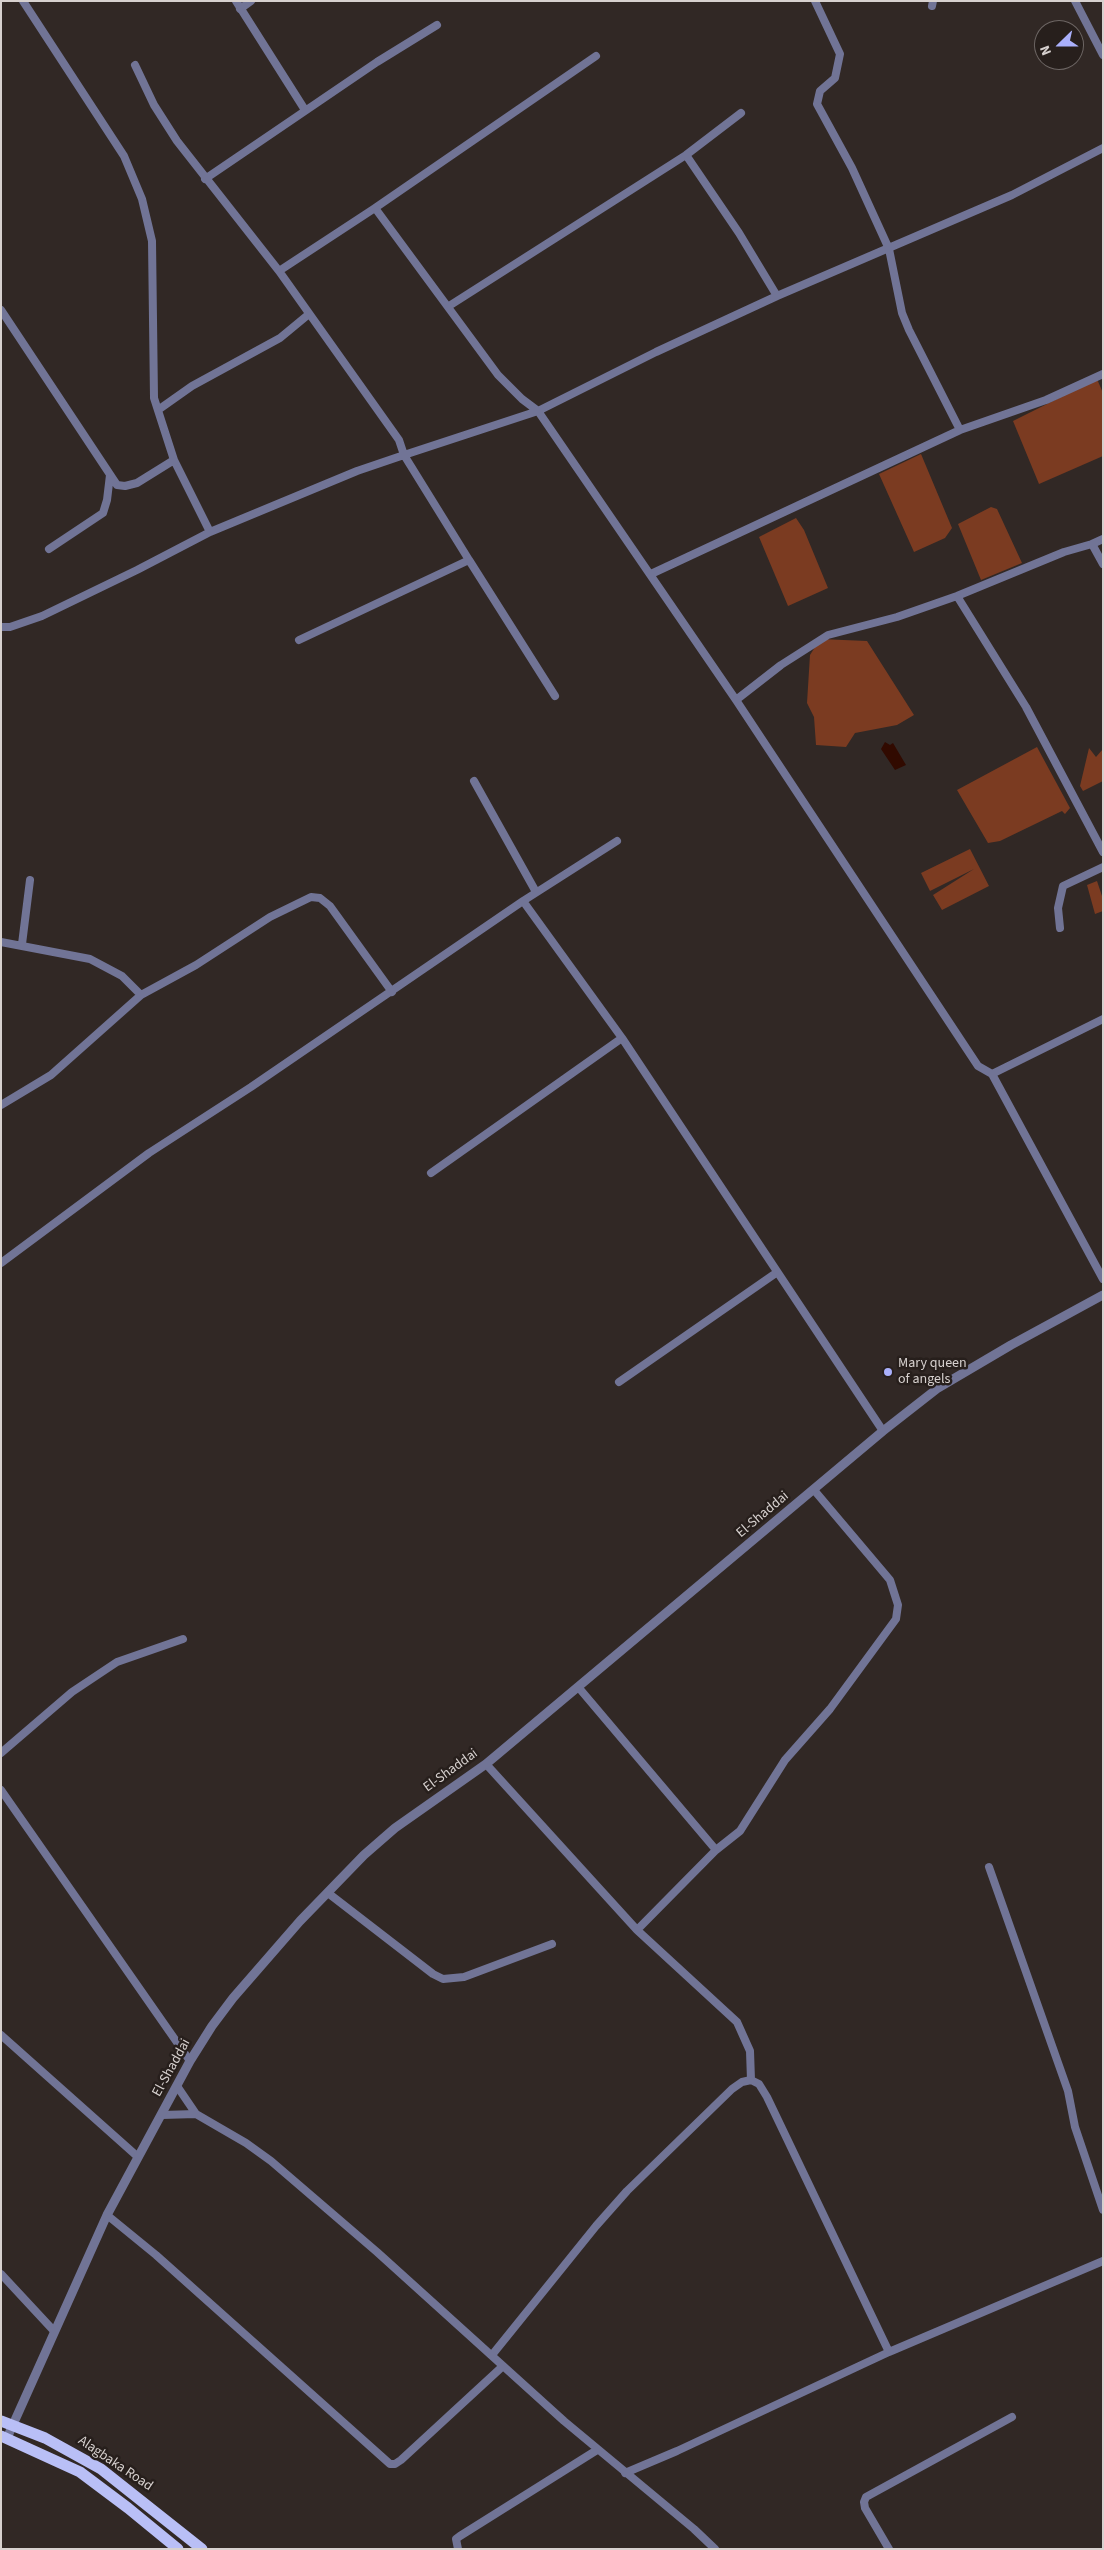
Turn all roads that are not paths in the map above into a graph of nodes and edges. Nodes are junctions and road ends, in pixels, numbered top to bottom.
1 (23, 1) edge
2 (236, 1) edge
3 (250, 1) edge
4 (815, 1) edge
5 (1075, 1) edge
6 (240, 9) junction
7 (437, 25) dead end
8 (1103, 54) edge
9 (596, 56) dead end
10 (135, 66) dead end
11 (305, 110) junction
12 (741, 113) dead end
13 (1103, 148) edge
14 (686, 155) junction
15 (205, 179) junction
16 (375, 208) junction
17 (889, 249) junction
18 (279, 271) junction
19 (777, 296) junction
20 (449, 306) junction
21 (1, 310) edge
22 (309, 314) junction
23 (1103, 374) edge
24 (158, 410) junction
25 (538, 411) junction
26 (960, 430) junction
27 (404, 455) junction
28 (174, 460) junction
29 (110, 474) junction
30 (210, 532) junction
31 (1103, 539) edge
32 (1092, 544) junction
33 (49, 549) dead end
34 (468, 560) junction
35 (1103, 564) edge
36 (650, 574) junction
37 (957, 596) junction
38 (1, 627) edge
39 (299, 640) dead end
40 (555, 696) dead end
41 (736, 700) junction
42 (474, 781) dead end
43 (617, 841) dead end
44 (1103, 852) edge
45 (1103, 867) edge
46 (30, 880) dead end
47 (536, 892) junction
48 (523, 902) junction
49 (1060, 928) dead end
50 (1, 942) edge
51 (22, 944) junction
52 (392, 992) junction
53 (141, 995) junction
54 (1103, 1019) edge
55 (622, 1038) junction
56 (992, 1074) junction
57 (1, 1105) edge
58 (431, 1173) dead end
59 (1, 1263) edge
60 (776, 1273) junction
61 (1103, 1279) edge
62 (1103, 1295) edge
63 (619, 1382) dead end
64 (883, 1431) junction
65 (814, 1490) junction
66 (184, 1639) dead end
67 (579, 1688) junction
68 (1, 1753) edge
69 (486, 1764) junction
70 (1, 1790) edge
71 (716, 1850) junction
72 (990, 1867) dead end
73 (328, 1892) junction
74 (638, 1930) junction
75 (552, 1944) dead end
76 (1, 2035) edge
77 (190, 2061) junction
78 (751, 2080) junction
79 (177, 2086) junction
80 (196, 2114) junction
81 (162, 2115) junction
82 (138, 2157) junction
83 (1103, 2210) edge
84 (107, 2215) junction
85 (1103, 2262) edge
86 (1, 2274) edge
87 (54, 2331) junction
88 (889, 2352) junction
89 (492, 2355) junction
90 (504, 2366) junction
91 (1012, 2417) dead end
92 (6, 2422) edge
93 (4, 2437) edge
94 (597, 2450) junction
95 (625, 2473) junction
96 (178, 2549) edge
97 (202, 2549) edge
98 (458, 2549) edge
99 (714, 2549) edge
100 (889, 2549) edge

1 - 24 street
2 - 6 street
3 - 6 street
4 - 17 street
5 - 8 street
6 - 11 street
7 - 11 street
9 - 16 street
10 - 15 street
11 - 15 street
12 - 14 street
13 - 17 street
14 - 19 street
14 - 20 street
15 - 18 street
16 - 18 street
16 - 20 street
17 - 19 street
17 - 26 street
18 - 22 street
19 - 25 street
20 - 25 street
21 - 29 street
22 - 24 street
22 - 27 street
23 - 26 street
24 - 28 street
25 - 27 street
25 - 36 street
26 - 36 street
27 - 30 street
27 - 34 street
28 - 29 street
28 - 30 street
29 - 33 street
30 - 38 street
31 - 32 street
32 - 35 street
32 - 37 street
34 - 39 street
34 - 40 street
36 - 41 street
37 - 41 street
37 - 44 street
41 - 56 street
42 - 47 street
43 - 47 street
45 - 49 street
46 - 51 street
47 - 48 street
48 - 52 street
48 - 55 street
50 - 51 street
51 - 53 street
52 - 53 street
52 - 59 street
53 - 57 street
54 - 56 street
55 - 58 street
55 - 60 street
56 - 61 street
60 - 63 street
60 - 64 street
62 - 64 street, El-Shaddai
64 - 65 street, El-Shaddai
65 - 67 street, El-Shaddai
65 - 71 street
66 - 68 street
67 - 69 street, El-Shaddai
67 - 71 street
69 - 73 street, El-Shaddai
69 - 74 street
70 - 77 street
71 - 74 street
72 - 83 street
73 - 75 street
73 - 77 street, El-Shaddai
74 - 78 street
76 - 82 street
77 - 79 street, El-Shaddai
78 - 88 street
78 - 89 street
79 - 80 street
79 - 81 street, El-Shaddai
80 - 81 street
80 - 89 street
81 - 82 street, El-Shaddai
82 - 84 street, El-Shaddai
84 - 87 street, El-Shaddai
84 - 90 street
85 - 88 street
86 - 87 street
87 - 92 street, El-Shaddai
88 - 95 street
89 - 90 street
90 - 94 street
91 - 100 street
92 - 93 street, El-Shaddai
92 - 97 main road, Alagbaka Road
93 - 96 main road, Alagbaka Road
94 - 95 street
94 - 98 street
95 - 99 street

